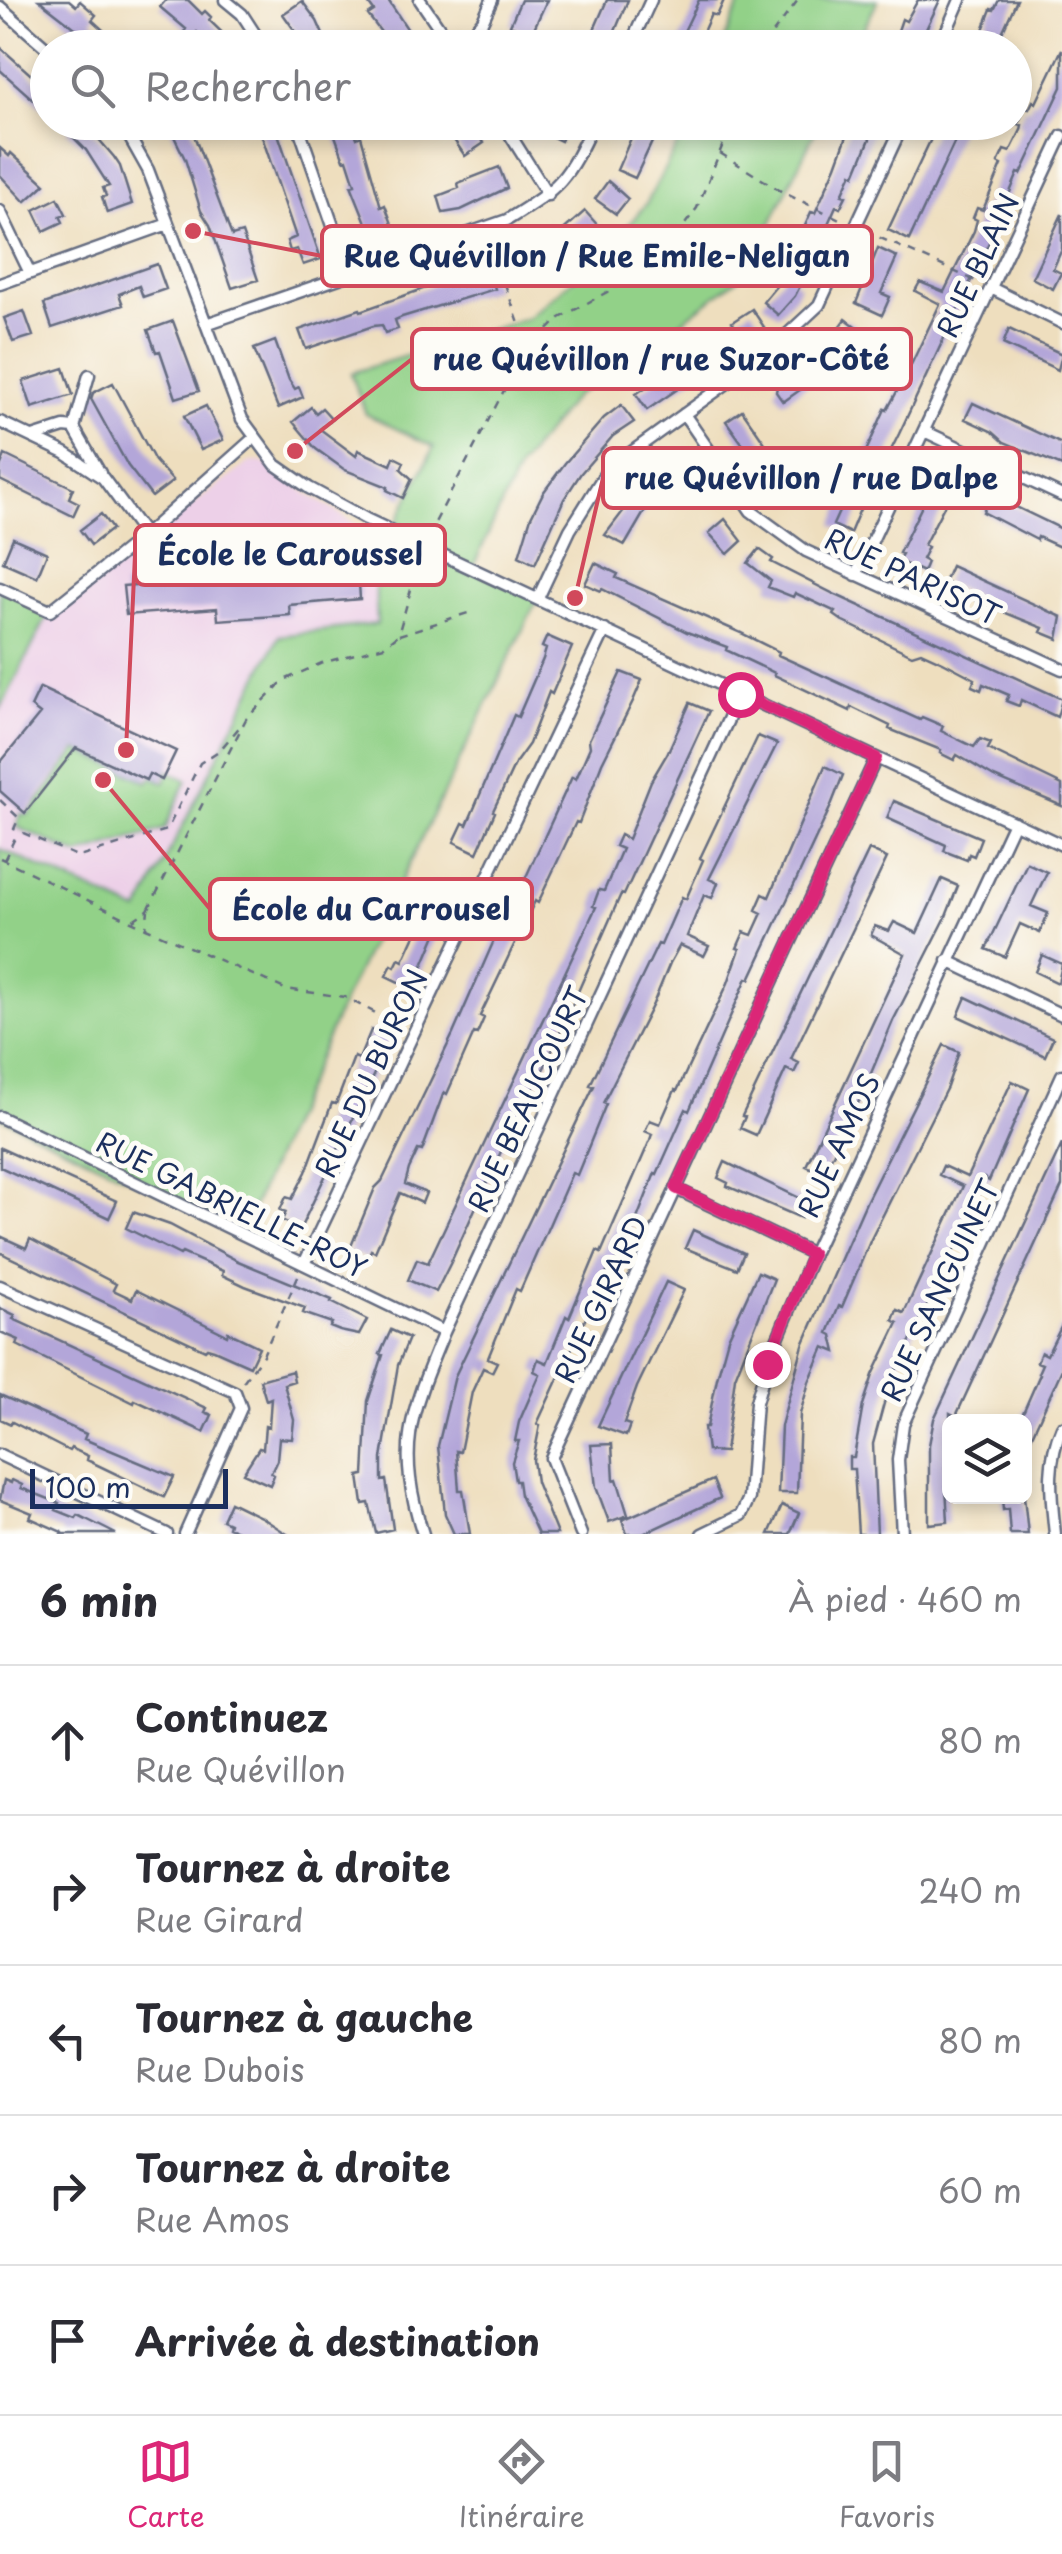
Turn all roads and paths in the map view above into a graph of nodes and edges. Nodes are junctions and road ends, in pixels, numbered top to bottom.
1 (225, 0) edge
2 (420, 0) edge
3 (492, 0) edge
4 (651, 0) edge
5 (798, 0) edge
6 (960, 0) edge
7 (0, 7) edge
8 (252, 30) edge
9 (442, 30) edge
10 (473, 30) edge
11 (637, 30) edge
12 (774, 30) edge
13 (946, 30) edge
14 (30, 33) edge
15 (1062, 136) edge
16 (131, 140) edge
17 (303, 140) edge
18 (513, 140) edge
19 (586, 140) edge
20 (725, 140) edge
21 (896, 140) edge
22 (548, 195) junction
23 (0, 211) edge
24 (168, 224) junction
25 (486, 228) junction
26 (30, 271) junction
27 (350, 275) junction
28 (0, 284) edge
29 (991, 288) junction
30 (1062, 322) edge
31 (206, 324) junction
32 (528, 350) junction
33 (89, 375) dead end
34 (684, 414) junction
35 (0, 422) edge
36 (74, 428) junction
37 (924, 431) junction
38 (256, 436) junction
39 (33, 437) junction
40 (103, 478) junction
41 (1062, 496) edge
42 (144, 535) junction
43 (424, 544) junction
44 (856, 575) junction
45 (0, 588) edge
46 (538, 598) junction
47 (468, 613) dead end
48 (606, 630) junction
49 (398, 636) junction
50 (1062, 669) edge
51 (740, 694) junction
52 (246, 719) junction
53 (876, 758) junction
54 (0, 800) edge
55 (1014, 822) junction
56 (19, 831) junction
57 (1062, 845) edge
58 (2, 859) edge
59 (148, 910) junction
60 (132, 921) junction
61 (146, 928) junction
62 (948, 961) junction
63 (1062, 1015) edge
64 (413, 1033) junction
65 (1062, 1075) edge
66 (0, 1117) edge
67 (676, 1188) junction
68 (812, 1254) junction
69 (304, 1264) junction
70 (0, 1286) edge
71 (444, 1332) junction
72 (235, 1392) junction
73 (1062, 1427) edge
74 (0, 1455) edge
75 (166, 1534) edge
76 (186, 1534) edge
77 (423, 1534) edge
78 (581, 1534) edge
79 (702, 1534) edge
80 (902, 1534) edge
81 (1055, 1534) edge

1 - 8 street
2 - 9 street
3 - 10 street
4 - 11 street
5 - 12 path
6 - 13 street
7 - 14 street
15 - 29 street, RUE BLAIN
16 - 24 street
17 - 27 street
18 - 22 street
19 - 22 street
20 - 32 path
21 - 34 street
22 - 25 street
23 - 26 street
24 - 26 street
24 - 31 street
25 - 27 street
25 - 32 path
26 - 28 street
27 - 31 street
29 - 30 street
29 - 37 street, RUE BLAIN
31 - 38 street
32 - 43 path
33 - 36 street
34 - 44 street, RUE PARISOT
34 - 46 street
35 - 39 street
36 - 39 street
36 - 40 street
37 - 41 street
37 - 44 street, RUE BLAIN
38 - 42 street
38 - 43 street
39 - 40 street
40 - 42 street
42 - 45 street
43 - 46 street
43 - 49 path
44 - 50 street, RUE PARISOT
46 - 48 street
47 - 49 path
48 - 51 street
48 - 64 street, RUE DU BURON
49 - 52 path
51 - 53 street
51 - 71 street, RUE BEAUCOURT
52 - 56 path
52 - 59 path
53 - 55 street
53 - 67 street, RUE GIRARD
54 - 56 path
55 - 57 street
55 - 62 street, RUE AMOS
56 - 58 path
58 - 60 path
59 - 60 path
59 - 61 path
60 - 61 path
61 - 64 path
62 - 63 street
62 - 68 street, RUE AMOS
64 - 69 street, RUE DU BURON
65 - 80 street, RUE SANGUINET
66 - 69 street, RUE GABRIELLE-ROY
67 - 68 street
67 - 78 street, RUE GIRARD
68 - 79 street, RUE AMOS
69 - 71 street, RUE GABRIELLE-ROY
69 - 72 path
70 - 72 street
71 - 77 street, RUE BEAUCOURT
72 - 76 street
73 - 81 street
74 - 75 street

